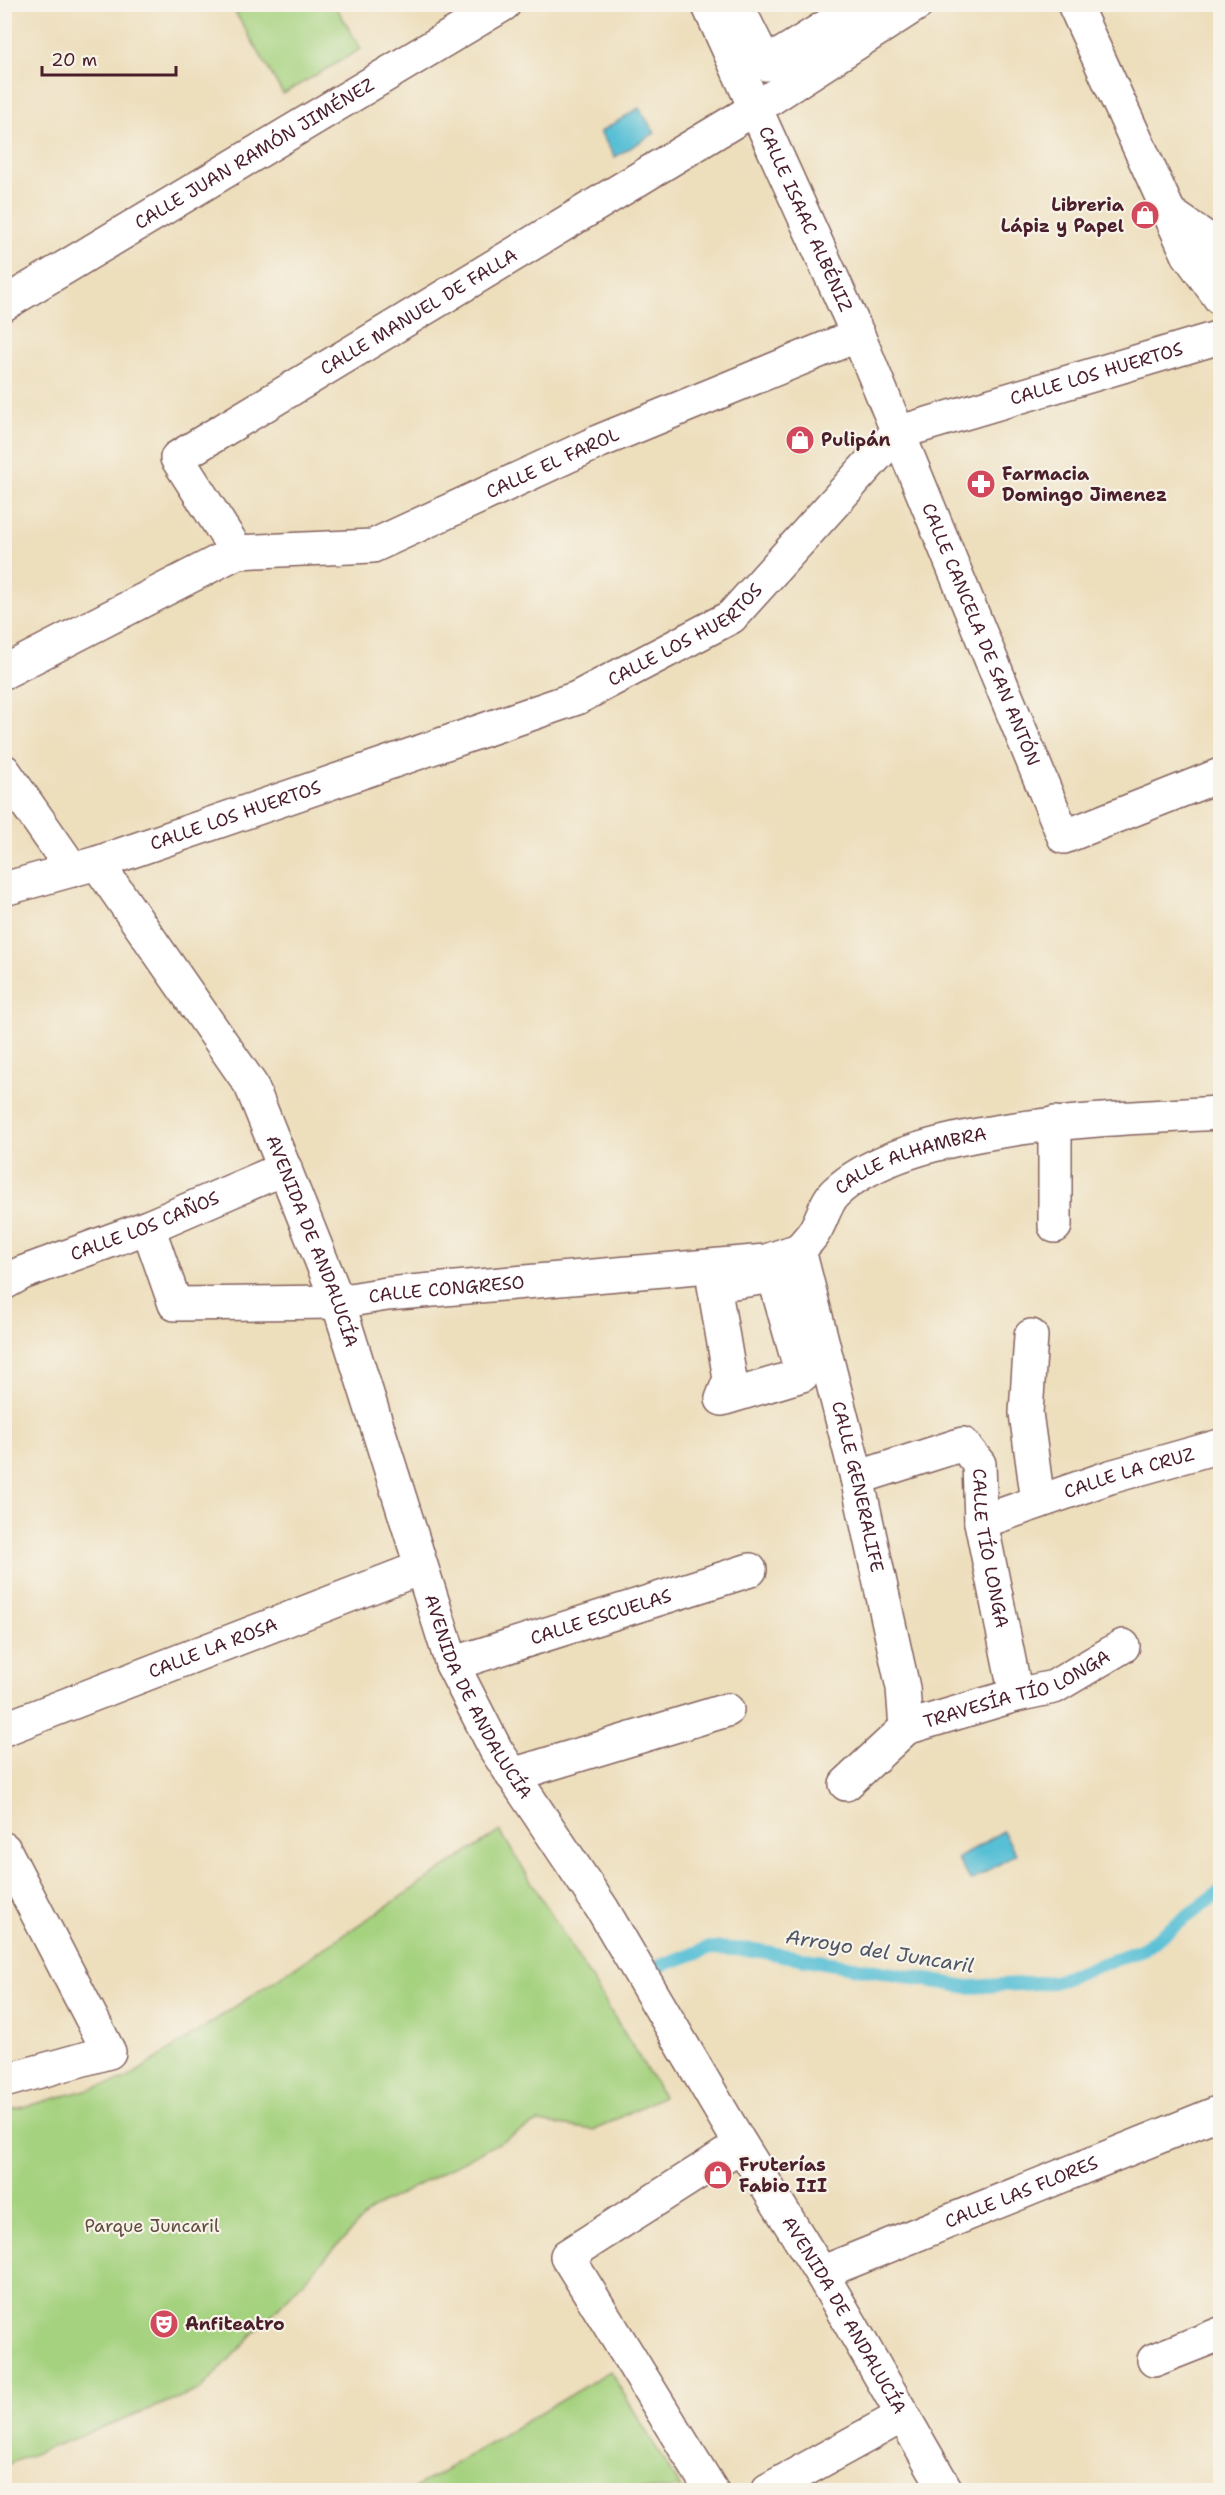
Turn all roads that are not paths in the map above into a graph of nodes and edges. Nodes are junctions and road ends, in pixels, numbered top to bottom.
1 (504, 4) edge
2 (708, 4) edge
3 (736, 4) edge
4 (863, 4) edge
5 (917, 4) edge
6 (1074, 4) edge
7 (756, 108) junction
8 (1172, 214) junction
9 (1221, 248) edge
10 (1221, 298) edge
11 (4, 304) edge
12 (858, 335) junction
13 (1221, 337) edge
14 (897, 433) junction
15 (237, 552) junction
16 (4, 672) edge
17 (4, 771) edge
18 (1221, 775) edge
19 (85, 866) junction
20 (4, 889) edge
21 (1221, 1113) edge
22 (1055, 1124) junction
23 (285, 1168) junction
24 (1054, 1226) dead end
25 (148, 1227) junction
26 (799, 1250) junction
27 (4, 1283) edge
28 (338, 1302) junction
29 (1031, 1336) dead end
30 (1221, 1446) edge
31 (857, 1478) junction
32 (1038, 1502) junction
33 (981, 1522) junction
34 (420, 1568) junction
35 (750, 1570) dead end
36 (1123, 1646) dead end
37 (452, 1664) junction
38 (1016, 1695) junction
39 (728, 1710) dead end
40 (906, 1728) junction
41 (4, 1730) edge
42 (512, 1776) junction
43 (846, 1784) dead end
44 (4, 1849) edge
45 (4, 2081) edge
46 (1221, 2112) edge
47 (741, 2145) junction
48 (821, 2273) junction
49 (1221, 2334) edge
50 (1154, 2360) dead end
51 (902, 2416) junction
52 (711, 2490) edge
53 (768, 2490) edge
54 (946, 2490) edge

1 - 11 street, CALLE JUAN RAMÓN JIMÉNEZ
2 - 7 street, CALLE ISAAC ALBÉNIZ
3 - 4 street
5 - 7 street
6 - 8 street
7 - 12 street, CALLE ISAAC ALBÉNIZ
7 - 15 street, CALLE MANUEL DE FALLA
8 - 9 street
8 - 10 street
12 - 14 street, CALLE ISAAC ALBÉNIZ
12 - 15 street, CALLE EL FAROL
13 - 14 street, CALLE LOS HUERTOS
14 - 18 street, CALLE CANCELA DE SAN ANTÓN
14 - 19 street, CALLE LOS HUERTOS
15 - 16 street
17 - 19 street, AVENIDA DE ANDALUCÍA
19 - 20 street, CALLE LOS HUERTOS
19 - 23 street, AVENIDA DE ANDALUCÍA
21 - 22 street, CALLE ALHAMBRA
22 - 24 street
22 - 26 street, CALLE ALHAMBRA
23 - 25 street, CALLE LOS CAÑOS
23 - 28 street, AVENIDA DE ANDALUCÍA
25 - 27 street, CALLE LOS CAÑOS
25 - 28 street, CALLE CONGRESO
26 - 28 street, CALLE CONGRESO
26 - 31 street, CALLE GENERALIFE
28 - 34 street, AVENIDA DE ANDALUCÍA
29 - 32 street, CALLE LA CRUZ
30 - 32 street, CALLE LA CRUZ
31 - 33 street, CALLE TÍO LONGA
31 - 40 street, CALLE GENERALIFE
32 - 33 street, CALLE LA CRUZ
33 - 38 street, CALLE TÍO LONGA
34 - 37 street, AVENIDA DE ANDALUCÍA
34 - 41 street, CALLE LA ROSA
35 - 37 street, CALLE ESCUELAS
36 - 38 street, TRAVESÍA TÍO LONGA
37 - 42 street, AVENIDA DE ANDALUCÍA
38 - 40 street, TRAVESÍA TÍO LONGA
39 - 42 street
40 - 43 street
42 - 47 street, AVENIDA DE ANDALUCÍA
44 - 45 street
46 - 48 street, CALLE LAS FLORES
47 - 48 street, AVENIDA DE ANDALUCÍA
47 - 52 street
48 - 51 street, AVENIDA DE ANDALUCÍA
49 - 50 street
51 - 53 street
51 - 54 street, AVENIDA DE ANDALUCÍA

